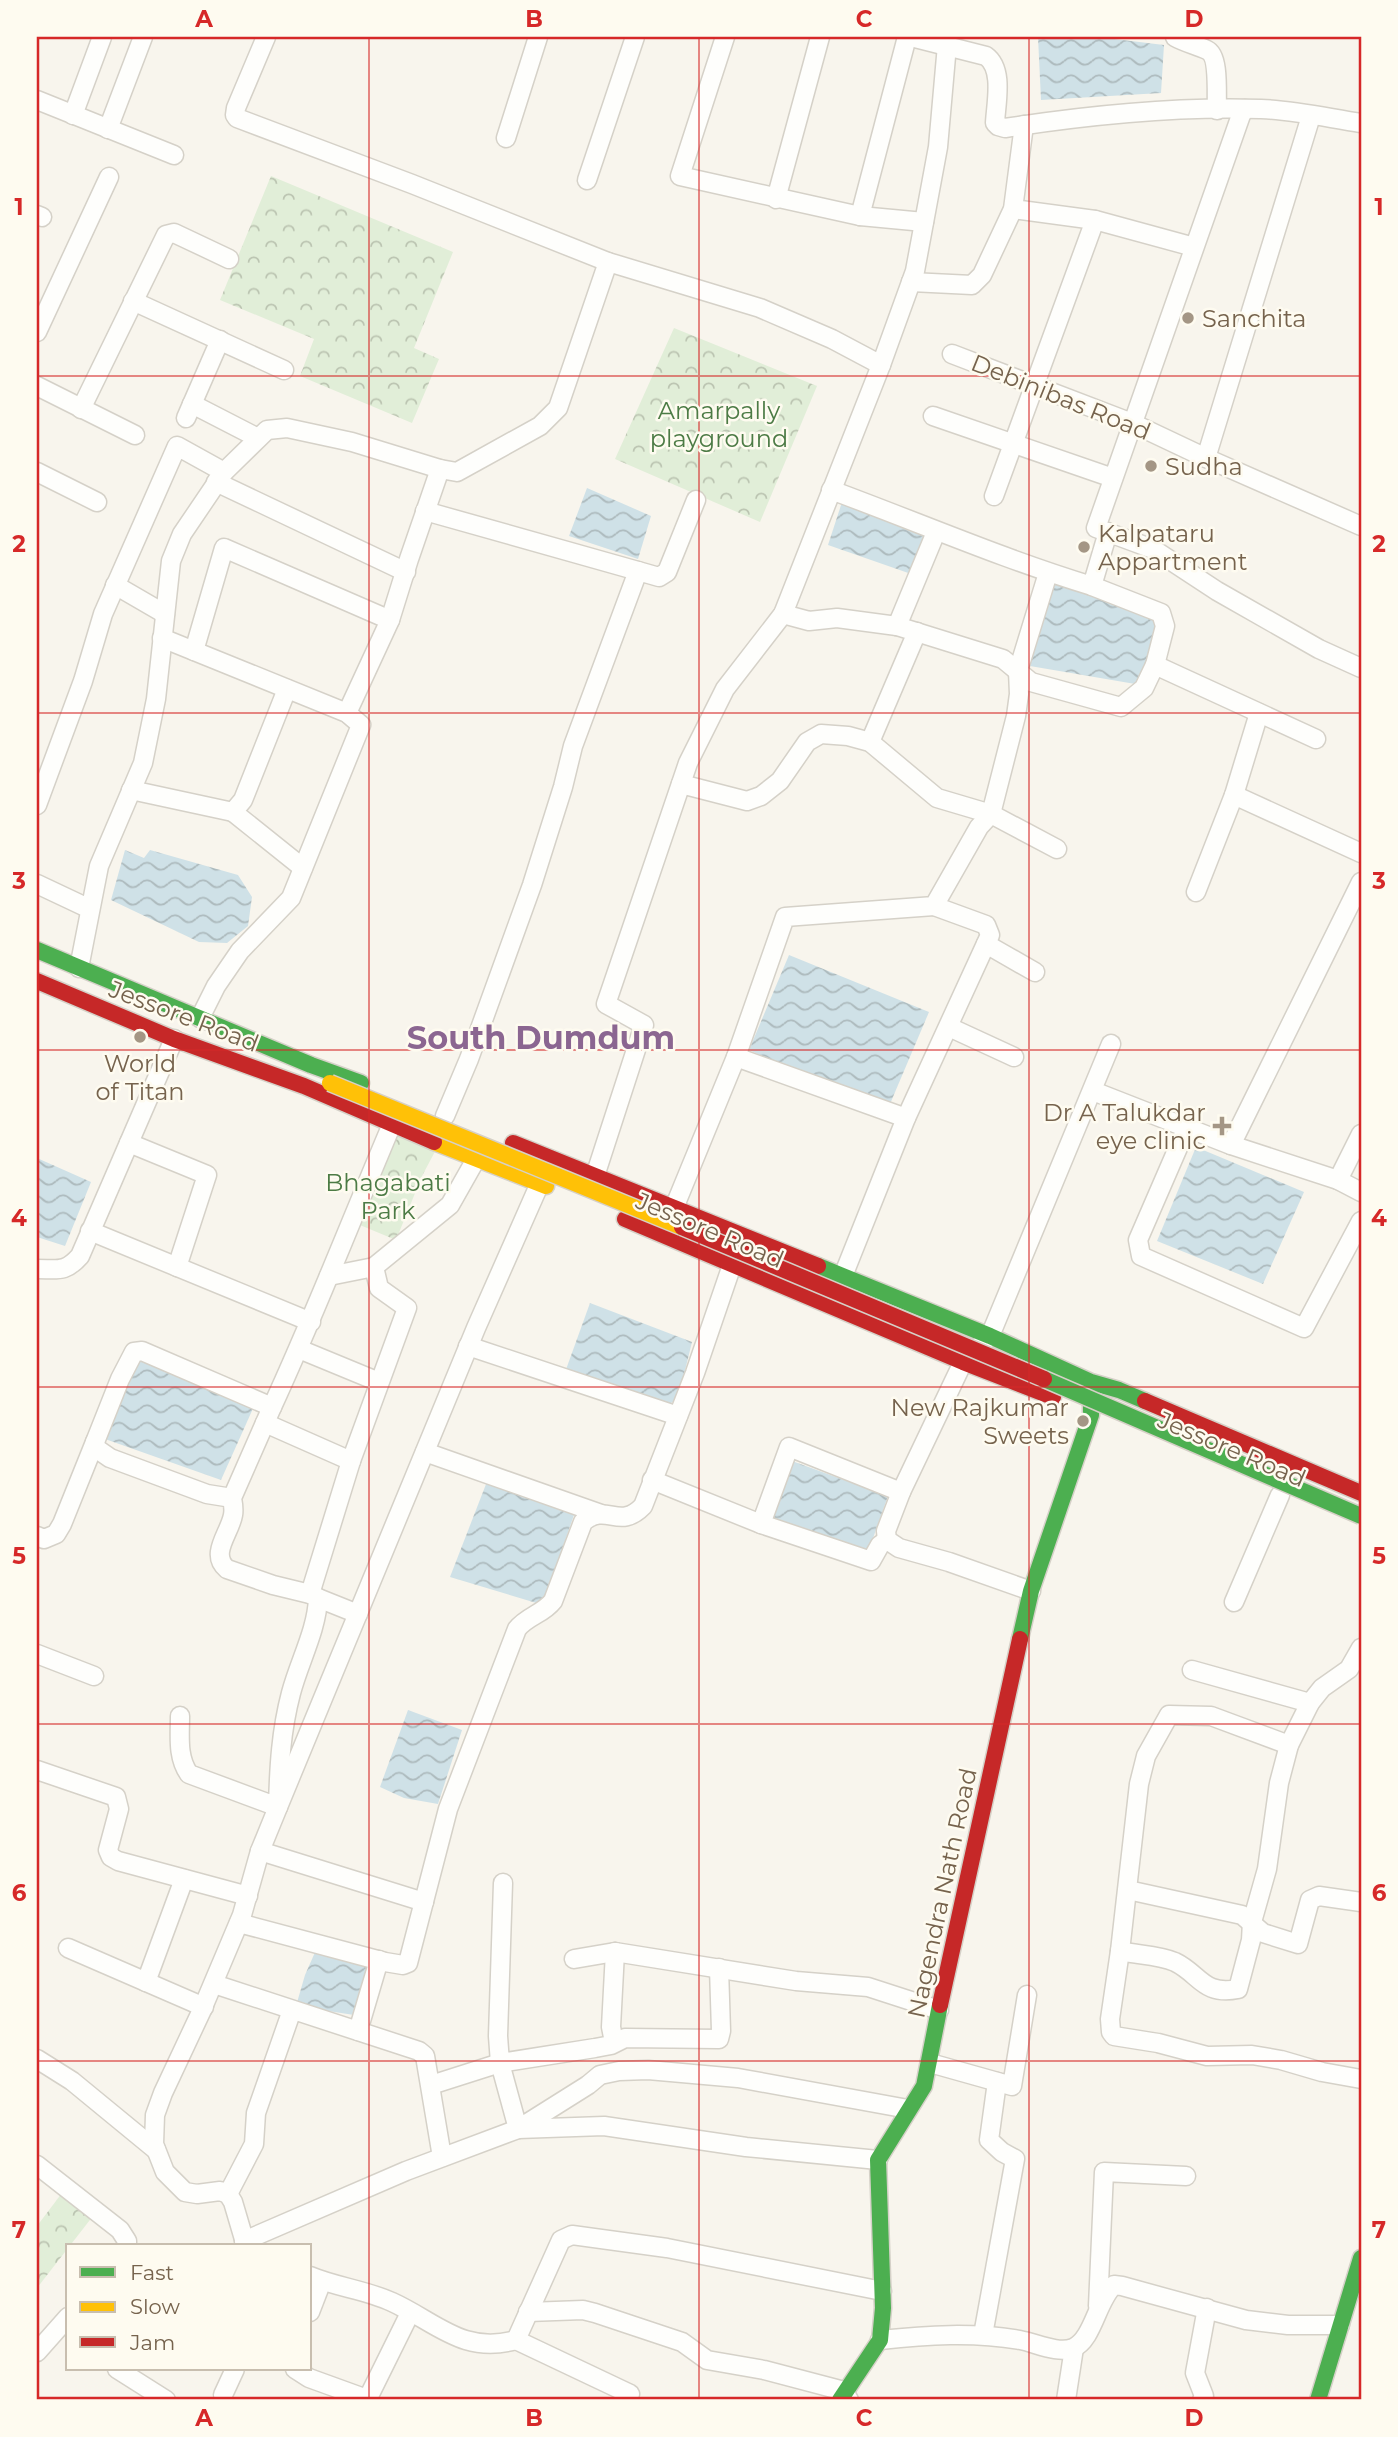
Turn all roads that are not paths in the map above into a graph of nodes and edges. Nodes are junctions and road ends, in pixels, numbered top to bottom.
1 (102, 37) edge
2 (144, 37) edge
3 (266, 37) edge
4 (538, 37) edge
5 (635, 37) edge
6 (725, 37) edge
7 (820, 37) edge
8 (909, 37) edge
9 (1175, 37) edge
10 (947, 45) junction
11 (37, 100) edge
12 (1245, 109) junction
13 (1217, 110) junction
14 (73, 115) junction
15 (1311, 116) junction
16 (1361, 123) edge
17 (1024, 125) junction
18 (108, 129) junction
19 (506, 138) dead end
20 (174, 155) dead end
21 (109, 177) dead end
22 (587, 180) dead end
23 (776, 199) junction
24 (1013, 209) junction
25 (860, 216) junction
26 (1095, 220) junction
27 (924, 222) junction
28 (1194, 247) junction
29 (229, 259) dead end
30 (608, 262) junction
31 (911, 282) junction
32 (133, 301) junction
33 (37, 332) edge
34 (220, 340) junction
35 (952, 354) dead end
36 (881, 365) junction
37 (284, 370) dead end
38 (37, 386) edge
39 (1034, 386) junction
40 (81, 409) junction
41 (933, 416) dead end
42 (1132, 423) junction
43 (135, 435) dead end
44 (258, 438) junction
45 (1013, 444) junction
46 (1206, 458) junction
47 (440, 469) junction
48 (37, 472) edge
49 (220, 477) junction
50 (1112, 478) junction
51 (831, 490) junction
52 (994, 496) dead end
53 (696, 500) dead end
54 (97, 502) dead end
55 (425, 511) junction
56 (1361, 526) edge
57 (936, 532) junction
58 (1108, 532) junction
59 (638, 571) junction
60 (406, 572) junction
61 (1048, 573) junction
62 (115, 585) junction
63 (1092, 586) junction
64 (164, 614) junction
65 (783, 614) junction
66 (390, 620) junction
67 (897, 626) junction
68 (917, 632) junction
69 (162, 638) junction
70 (194, 651) junction
71 (1154, 665) junction
72 (1361, 668) edge
73 (1018, 671) junction
74 (287, 689) junction
75 (347, 713) junction
76 (1259, 713) junction
77 (1316, 739) dead end
78 (870, 742) junction
79 (681, 784) junction
80 (131, 790) junction
81 (1234, 795) junction
82 (37, 805) edge
83 (233, 812) junction
84 (991, 814) junction
85 (1058, 849) dead end
86 (1361, 853) edge
87 (303, 868) junction
88 (1361, 882) edge
89 (37, 884) edge
90 (1196, 892) dead end
91 (934, 906) junction
92 (90, 909) junction
93 (986, 944) junction
94 (37, 950) edge
95 (79, 968) junction
96 (1035, 972) dead end
97 (37, 981) edge
98 (200, 1018) junction
99 (949, 1027) junction
100 (174, 1039) junction
101 (1111, 1044) dead end
102 (736, 1057) junction
103 (1014, 1057) dead end
104 (312, 1065) junction
105 (330, 1083) junction
106 (304, 1086) junction
107 (1093, 1091) junction
108 (445, 1116) junction
109 (906, 1118) junction
110 (392, 1124) junction
111 (1187, 1127) junction
112 (1361, 1134) edge
113 (129, 1143) junction
114 (1231, 1145) junction
115 (476, 1158) junction
116 (595, 1176) junction
117 (1338, 1180) junction
118 (540, 1183) junction
119 (1361, 1192) edge
120 (674, 1208) junction
121 (1361, 1221) edge
122 (90, 1231) junction
123 (37, 1265) edge
124 (732, 1265) junction
125 (177, 1267) junction
126 (374, 1267) junction
127 (329, 1276) junction
128 (843, 1276) junction
129 (312, 1322) junction
130 (990, 1336) junction
131 (468, 1346) junction
132 (299, 1349) junction
133 (963, 1362) junction
134 (379, 1382) junction
135 (1091, 1382) junction
136 (269, 1415) junction
137 (1091, 1415) junction
138 (678, 1416) junction
139 (95, 1442) junction
140 (425, 1452) junction
141 (351, 1461) junction
142 (652, 1480) junction
143 (901, 1492) junction
144 (1361, 1493) edge
145 (1280, 1494) junction
146 (232, 1498) junction
147 (601, 1514) junction
148 (1361, 1516) edge
149 (761, 1524) junction
150 (1361, 1529) edge
151 (37, 1536) edge
152 (887, 1540) junction
153 (1031, 1591) junction
154 (314, 1596) junction
155 (1234, 1602) dead end
156 (358, 1614) junction
157 (1361, 1648) edge
158 (37, 1654) edge
159 (1192, 1670) dead end
160 (94, 1676) dead end
161 (1310, 1703) junction
162 (180, 1716) dead end
163 (1289, 1745) junction
164 (37, 1770) edge
165 (278, 1807) junction
166 (260, 1851) junction
167 (184, 1879) junction
168 (503, 1883) dead end
169 (1128, 1890) junction
170 (248, 1896) junction
171 (424, 1902) junction
172 (1361, 1902) edge
173 (1252, 1922) junction
174 (239, 1923) junction
175 (68, 1948) dead end
176 (615, 1951) junction
177 (1120, 1951) junction
178 (574, 1959) dead end
179 (379, 1960) junction
180 (719, 1968) junction
181 (146, 1982) junction
182 (214, 1984) junction
183 (1027, 1995) dead end
184 (204, 2007) junction
185 (292, 2010) junction
186 (939, 2010) junction
187 (358, 2032) junction
188 (614, 2042) junction
189 (37, 2059) edge
190 (500, 2063) junction
191 (930, 2063) junction
192 (1361, 2079) edge
193 (998, 2082) junction
194 (430, 2085) junction
195 (908, 2109) junction
196 (518, 2129) junction
197 (156, 2150) junction
198 (442, 2157) junction
199 (878, 2161) junction
200 (37, 2165) edge
201 (1186, 2176) dead end
202 (228, 2194) junction
203 (276, 2239) edge
204 (127, 2244) edge
205 (245, 2244) edge
206 (1360, 2267) edge
207 (316, 2278) edge
208 (882, 2291) junction
209 (312, 2301) edge
210 (1207, 2308) junction
211 (1098, 2309) junction
212 (528, 2312) junction
213 (410, 2313) junction
214 (66, 2320) edge
215 (1340, 2325) junction
216 (983, 2335) junction
217 (516, 2340) junction
218 (880, 2340) junction
219 (1074, 2348) junction
220 (37, 2352) edge
221 (119, 2370) edge
222 (235, 2370) edge
223 (297, 2370) edge
224 (223, 2395) dead end
225 (844, 2397) edge
226 (166, 2400) edge
227 (367, 2400) edge
228 (628, 2400) edge
229 (1066, 2400) edge
230 (1202, 2400) edge
231 (1318, 2400) edge

1 - 14 street
2 - 18 street
3 - 30 street
4 - 19 street
5 - 22 street
6 - 23 street
7 - 23 street
8 - 10 street
8 - 25 street
9 - 13 street
10 - 17 street
10 - 27 street
11 - 14 street
12 - 13 street
12 - 15 street
12 - 28 street
13 - 17 street
14 - 18 street
15 - 16 street
15 - 46 street
17 - 24 street
18 - 20 street
21 - 33 street
23 - 25 street
24 - 26 street
24 - 31 street
25 - 27 street
26 - 28 street
26 - 39 street
27 - 31 street
28 - 42 street
29 - 32 street
30 - 36 street
30 - 47 street
31 - 36 street
32 - 34 street
32 - 40 street
34 - 37 street
34 - 44 street
35 - 39 street, Debinibas Road
36 - 51 street
38 - 40 street
39 - 42 street, Debinibas Road
39 - 45 street
40 - 43 street
41 - 45 street
42 - 46 street, Debinibas Road
42 - 50 street
44 - 47 street
44 - 49 street
45 - 50 street
45 - 52 street
46 - 56 street, Debinibas Road
47 - 55 street
48 - 54 street
49 - 60 street
49 - 62 street
49 - 64 street
50 - 58 street
51 - 57 street
51 - 65 street
53 - 59 street
55 - 59 street
55 - 60 street
57 - 61 street
57 - 67 street
58 - 63 street
58 - 72 street
59 - 108 street
60 - 66 street
61 - 63 street
61 - 73 street
62 - 64 street
62 - 82 street
63 - 71 street
64 - 69 street
65 - 67 street
65 - 79 street
66 - 70 street
66 - 75 street
67 - 68 street
68 - 73 street
68 - 78 street
69 - 70 street
69 - 80 street
70 - 74 street
71 - 73 street
71 - 76 street
73 - 84 street
74 - 75 street
74 - 83 street
75 - 87 street
76 - 77 street
76 - 81 street
78 - 79 street
78 - 84 street
79 - 116 street
80 - 83 street
80 - 92 street
81 - 86 street
81 - 90 street
83 - 87 street
84 - 85 street
84 - 91 street
87 - 98 street
88 - 114 street
89 - 92 street
91 - 93 street
91 - 102 street
92 - 95 street
93 - 96 street
93 - 99 street
94 - 95 main road, Jessore Road
95 - 98 main road, Jessore Road
97 - 100 main road, Jessore Road
98 - 104 main road, Jessore Road
99 - 103 street
99 - 109 street
100 - 106 main road, Jessore Road
100 - 113 street
101 - 107 street
102 - 109 street
102 - 120 street
104 - 105 main road
104 - 108 main road, Jessore Road
105 - 106 main road
105 - 148 main road, bridge
106 - 110 main road, Jessore Road
107 - 111 street
107 - 130 street
108 - 116 main road, Jessore Road
109 - 128 street
110 - 115 main road, Jessore Road
110 - 127 street
111 - 114 street
111 - 121 street
112 - 117 street
113 - 122 street
113 - 125 street
114 - 117 street
115 - 118 main road, Jessore Road
115 - 126 street
116 - 120 main road, Jessore Road
117 - 119 street
118 - 124 main road, Jessore Road
118 - 131 street
120 - 128 main road, Jessore Road
122 - 123 street
122 - 125 street
124 - 133 main road, Jessore Road
124 - 138 street
125 - 129 street
126 - 127 street
126 - 134 street
127 - 129 street
128 - 130 main road, Jessore Road
129 - 132 street
130 - 133 street
130 - 135 main road, Jessore Road
131 - 138 street
131 - 140 street
132 - 134 street
132 - 136 street
133 - 137 main road, Jessore Road
133 - 143 street
134 - 141 street
135 - 137 main road, Nagendra Nath Road
135 - 144 main road, Jessore Road
136 - 139 street
136 - 141 street
136 - 146 street
137 - 145 main road, Jessore Road
137 - 153 main road, Nagendra Nath Road
138 - 142 street
139 - 146 street
139 - 151 street
140 - 147 street
140 - 156 street
141 - 154 street
142 - 147 street
142 - 149 street
143 - 149 street
143 - 152 street
145 - 150 main road, Jessore Road
145 - 155 street
146 - 154 street
147 - 171 street
149 - 152 street
152 - 153 street
153 - 186 main road, Nagendra Nath Road
154 - 156 street
154 - 165 street
156 - 165 street
157 - 161 street
158 - 160 street
159 - 161 street
161 - 163 street
162 - 165 street
163 - 169 street
163 - 173 street
164 - 167 street
165 - 166 street
166 - 170 street
166 - 171 street
167 - 170 street
167 - 181 street
168 - 190 street
169 - 173 street
169 - 177 street
170 - 174 street
171 - 179 street
172 - 173 street
173 - 177 street
174 - 179 street
174 - 182 street
175 - 181 street
176 - 178 street
176 - 180 street
176 - 188 street
177 - 192 street
179 - 187 street
180 - 186 street
180 - 188 street
181 - 184 street
182 - 184 street
182 - 185 street
183 - 193 street
184 - 197 street
185 - 187 street
185 - 202 street
186 - 191 main road, Nagendra Nath Road
187 - 194 street
188 - 190 street
189 - 197 street
190 - 194 street
190 - 196 street
191 - 193 street
191 - 195 main road, Nagendra Nath Road
193 - 216 street
194 - 198 street
195 - 196 street
195 - 199 main road, Nagendra Nath Road
196 - 198 street
196 - 199 street
197 - 202 street
198 - 203 street
199 - 208 main road
200 - 204 street
201 - 211 street
202 - 205 street
203 - 205 street
206 - 215 main road
207 - 209 street
207 - 213 street
208 - 212 street
208 - 218 main road
210 - 211 street
210 - 215 street
210 - 230 street
211 - 219 street
212 - 217 street
212 - 225 street
213 - 217 street
213 - 227 street
214 - 220 street
215 - 231 main road
216 - 218 street
216 - 219 street
217 - 228 street
218 - 225 main road
219 - 229 street
221 - 226 street
222 - 224 street
223 - 227 street

